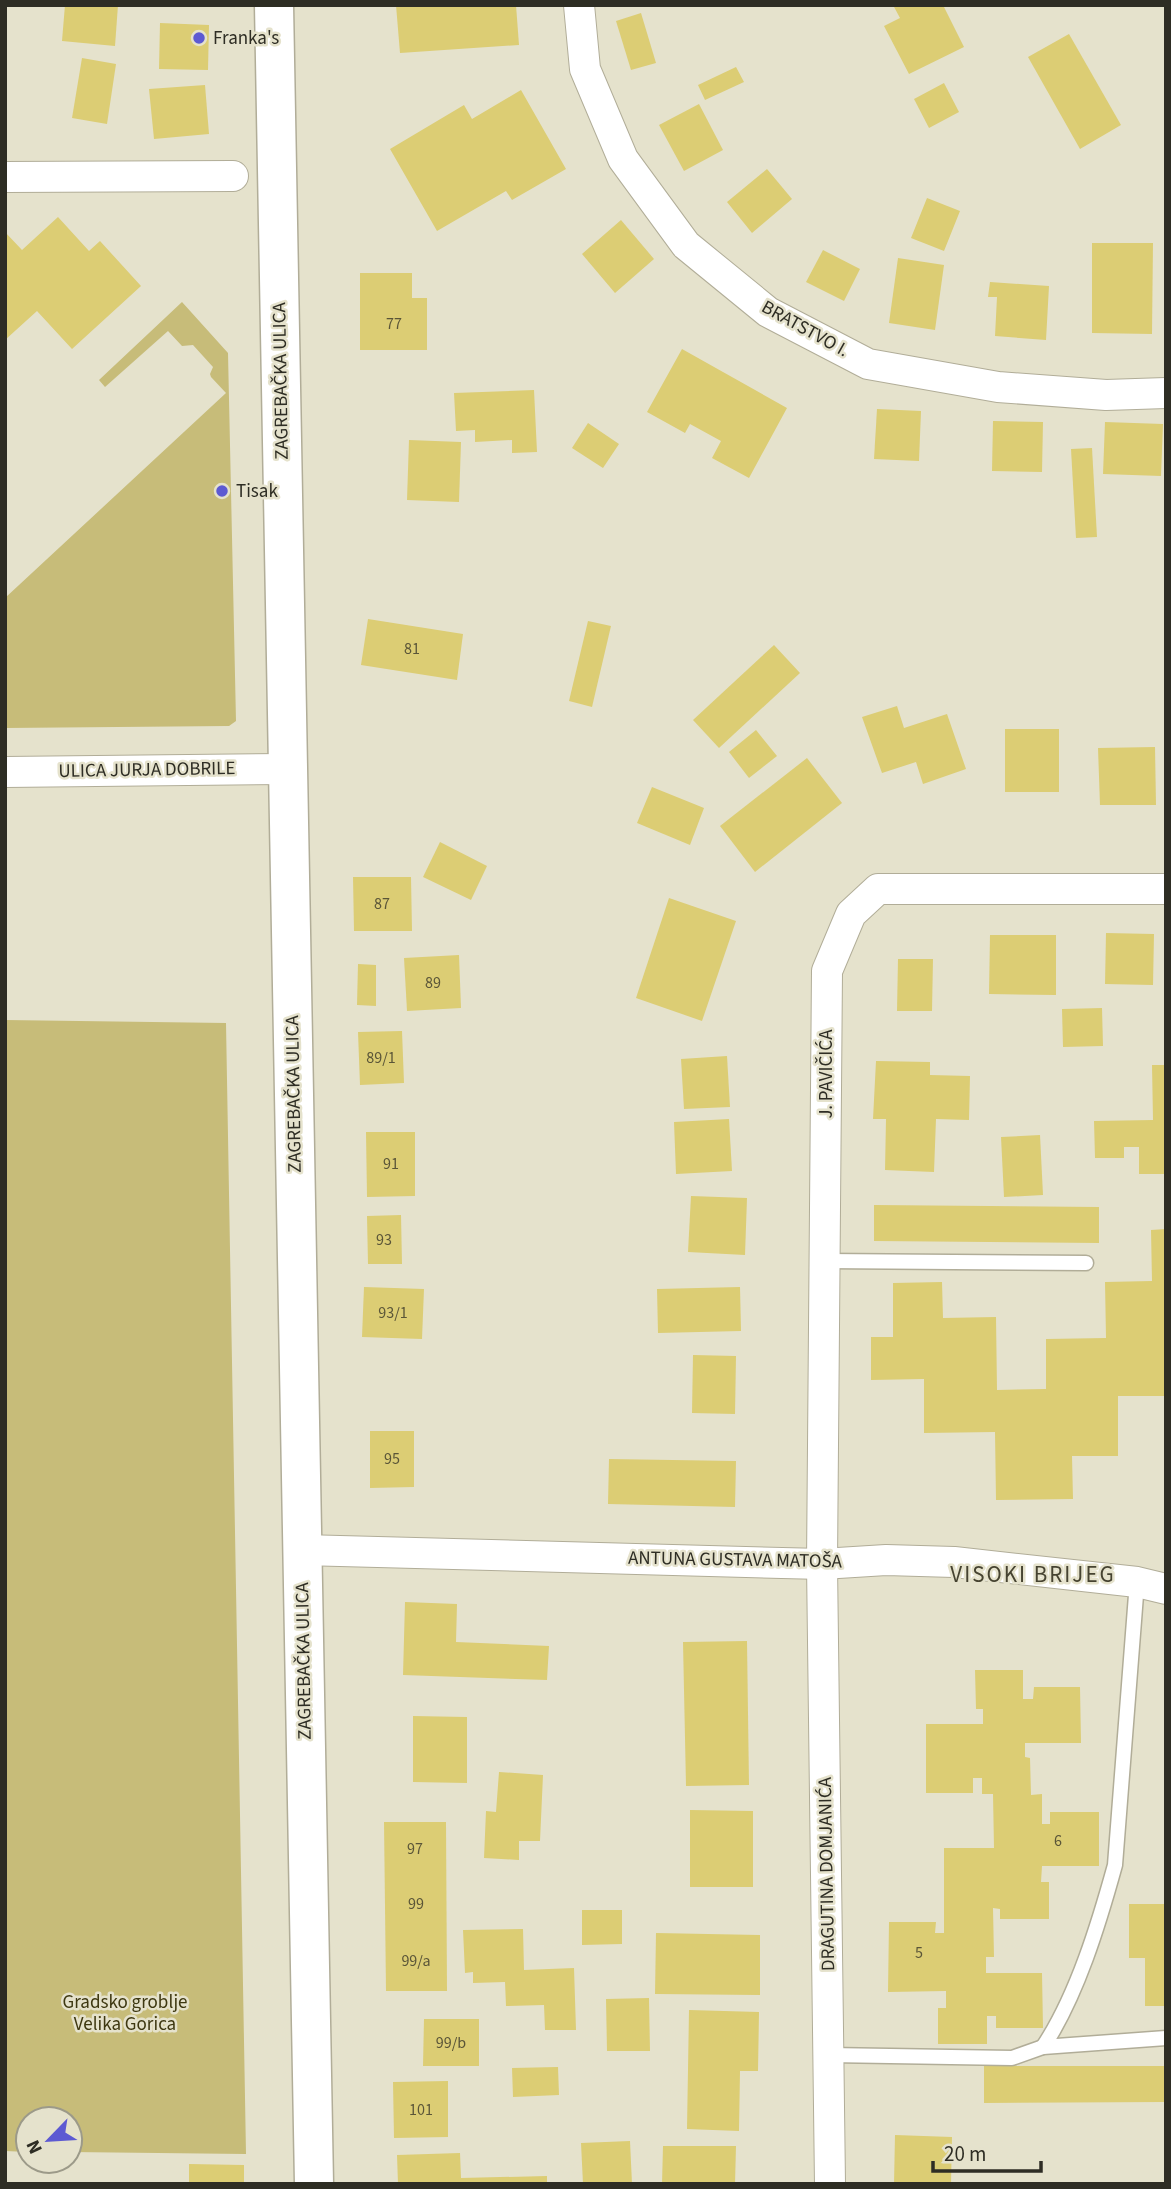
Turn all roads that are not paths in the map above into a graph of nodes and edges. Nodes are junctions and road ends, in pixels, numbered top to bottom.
1 (274, 5) edge
2 (579, 5) edge
3 (233, 176) dead end
4 (5, 177) edge
5 (1166, 393) edge
6 (288, 769) junction
7 (5, 772) edge
8 (1166, 890) edge
9 (824, 1261) junction
10 (1086, 1263) dead end
11 (302, 1550) junction
12 (822, 1564) junction
13 (1137, 1582) junction
14 (1166, 1589) edge
15 (1166, 2038) edge
16 (1043, 2047) junction
17 (829, 2055) junction
18 (314, 2184) edge
19 (830, 2184) edge

1 - 6 main road, ZAGREBAČKA ULICA
2 - 5 street, BRATSTVO I.
3 - 4 street
6 - 7 street, ULICA JURJA DOBRILE
6 - 11 main road, ZAGREBAČKA ULICA
8 - 9 street, J. PAVIČIĆA
9 - 10 lane
9 - 12 street, J. PAVIČIĆA
11 - 12 street, ANTUNA GUSTAVA MATOŠA
11 - 18 main road, ZAGREBAČKA ULICA
12 - 13 street, ANTUNA GUSTAVA MATOŠA
12 - 17 street, DRAGUTINA DOMJANIĆA
13 - 14 street, ANTUNA GUSTAVA MATOŠA
13 - 16 lane
15 - 16 lane
16 - 17 lane
17 - 19 street, DRAGUTINA DOMJANIĆA

